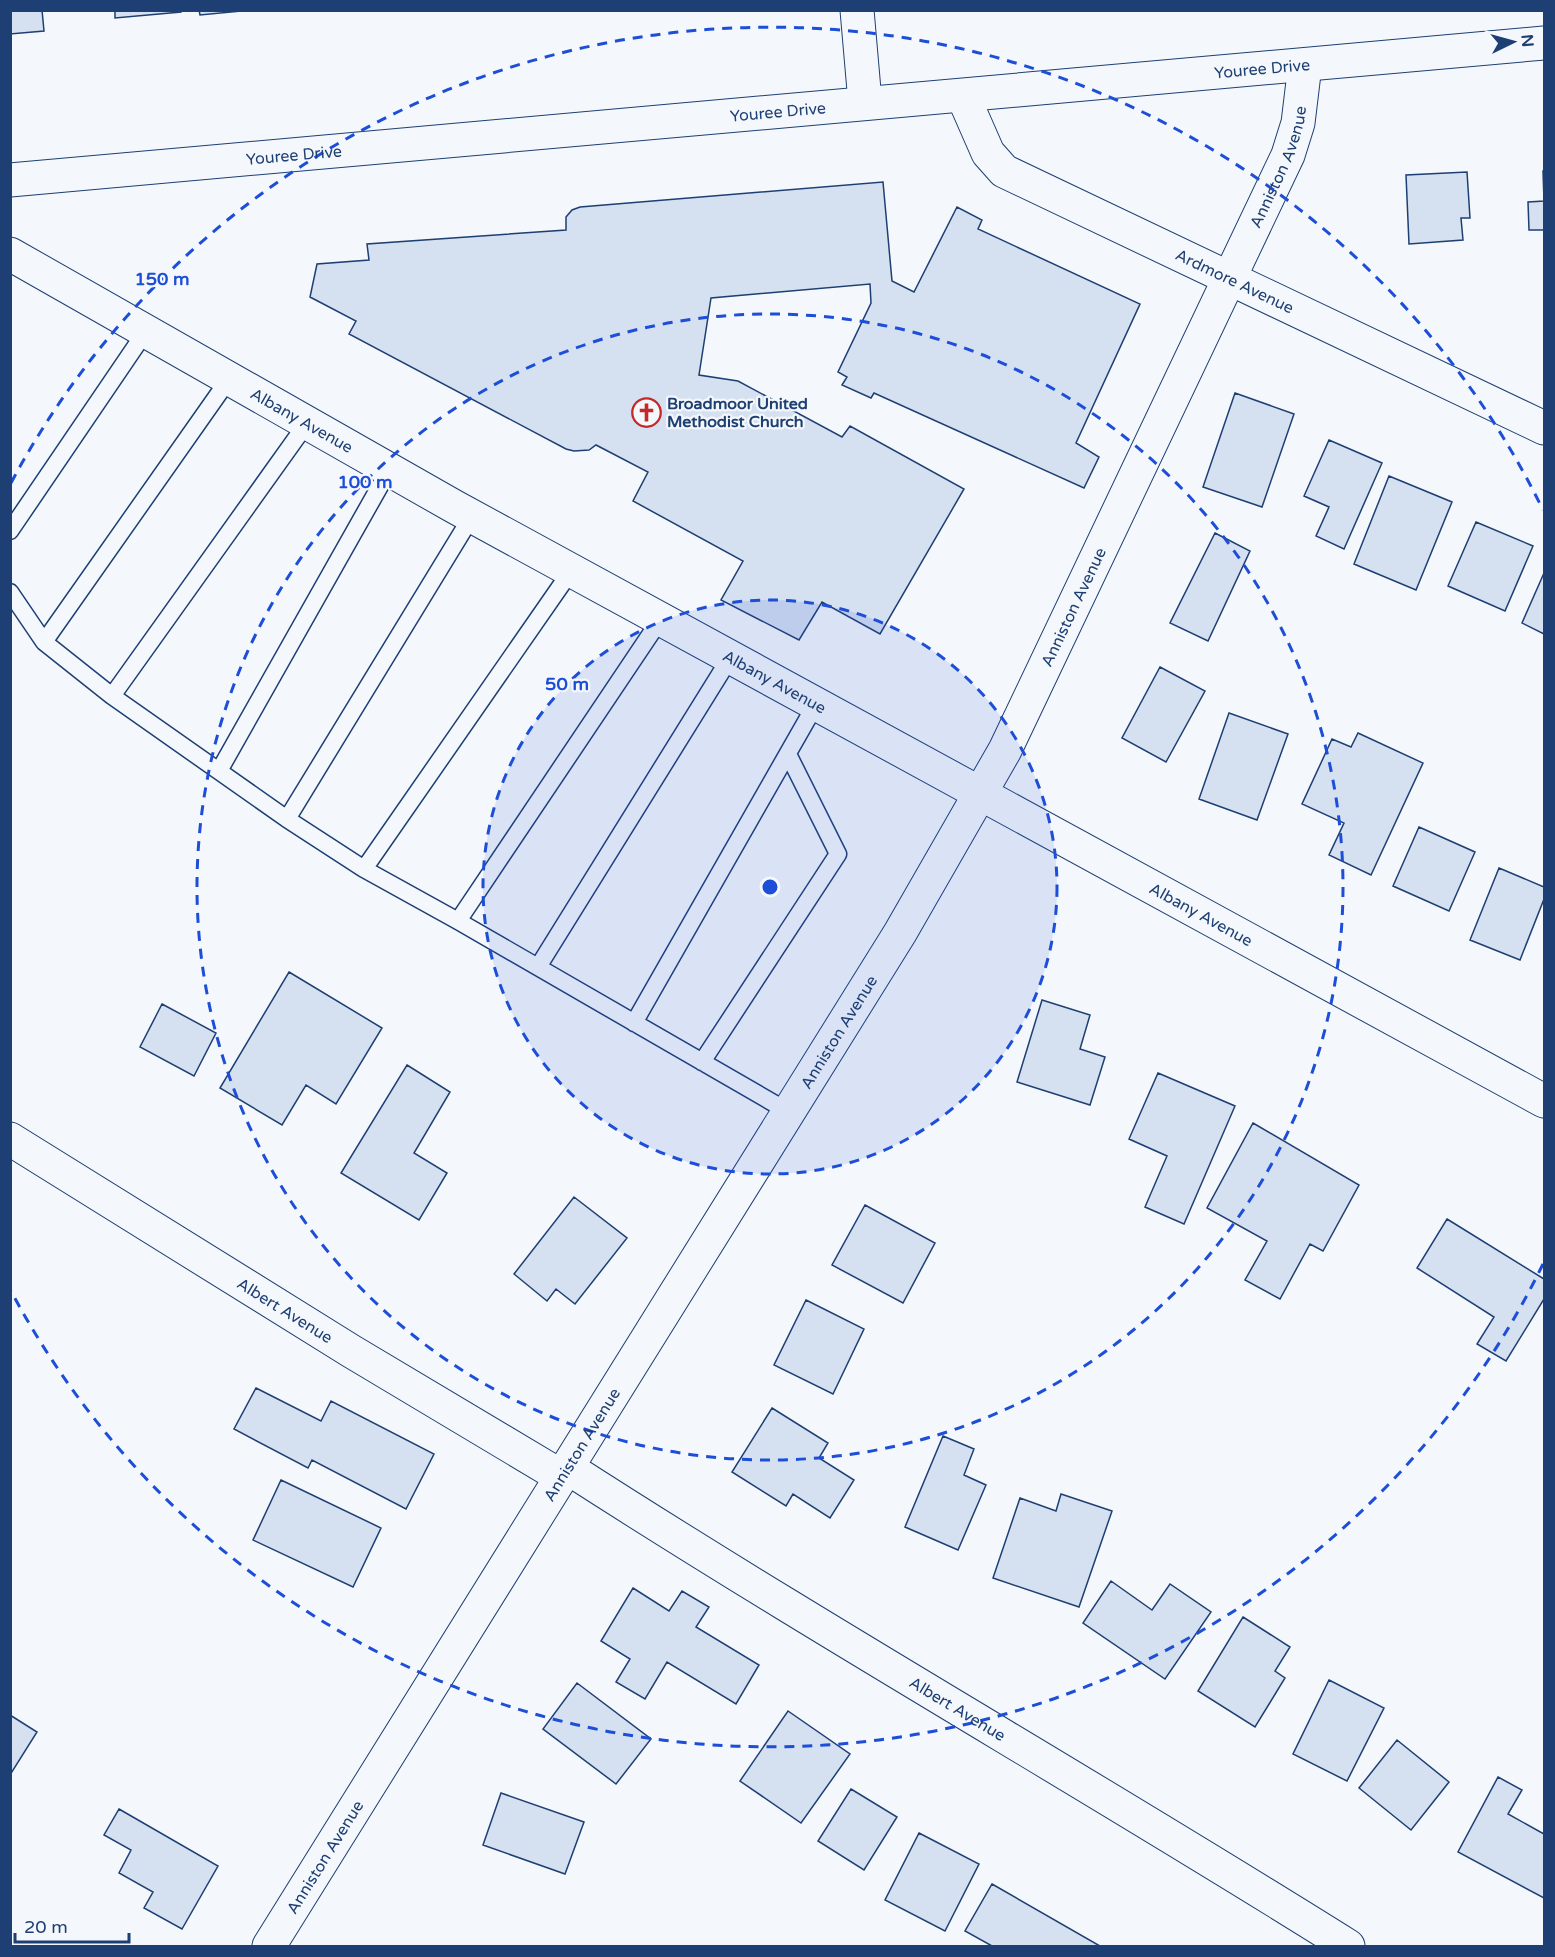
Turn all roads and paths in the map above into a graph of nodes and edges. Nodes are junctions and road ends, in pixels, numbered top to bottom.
1 (856, 10) edge
2 (1545, 43) edge
3 (1305, 65) junction
4 (963, 96) junction
5 (865, 102) junction
6 (10, 180) edge
7 (10, 255) edge
8 (1230, 278) junction
9 (146, 331) junction
10 (229, 379) junction
11 (307, 423) junction
12 (1545, 428) edge
13 (389, 470) junction
14 (472, 516) junction
15 (10, 531) edge
16 (571, 571) junction
17 (10, 592) edge
18 (660, 620) junction
19 (44, 642) junction
20 (730, 658) junction
21 (112, 696) junction
22 (816, 704) junction
23 (788, 754) junction
24 (219, 771) junction
25 (980, 794) junction
26 (287, 819) junction
27 (364, 869) junction
28 (458, 921) junction
29 (538, 967) junction
30 (634, 1023) junction
31 (702, 1062) junction
32 (1545, 1101) edge
33 (789, 1112) junction
34 (10, 1140) edge
35 (565, 1472) junction
36 (269, 1947) edge
37 (1348, 1947) edge

1 - 5 street
2 - 3 street, Youree Drive
3 - 4 street, Youree Drive
3 - 8 street, Anniston Avenue
4 - 5 street, Youree Drive
4 - 8 street, Ardmore Avenue
5 - 6 street, Youree Drive
7 - 9 street, Albany Avenue
8 - 12 street, Ardmore Avenue
8 - 25 street, Anniston Avenue
9 - 10 street, Albany Avenue
9 - 15 lane
10 - 11 street, Albany Avenue
10 - 19 lane
11 - 13 street, Albany Avenue
11 - 21 lane
13 - 14 street, Albany Avenue
13 - 24 lane
14 - 16 street, Albany Avenue
14 - 26 lane
16 - 18 street, Albany Avenue
16 - 27 lane
17 - 19 lane
18 - 20 street, Albany Avenue
18 - 28 lane
19 - 21 lane
20 - 22 street, Albany Avenue
20 - 29 lane
21 - 24 lane
22 - 23 lane
22 - 25 street, Albany Avenue
23 - 30 lane
23 - 31 lane
24 - 26 lane
25 - 32 street, Albany Avenue
25 - 33 street, Anniston Avenue
26 - 27 lane
27 - 28 lane
28 - 29 lane
29 - 30 lane
30 - 31 lane
31 - 33 lane
33 - 35 street, Anniston Avenue
34 - 35 street, Albert Avenue
35 - 36 street, Anniston Avenue
35 - 37 street, Albert Avenue

